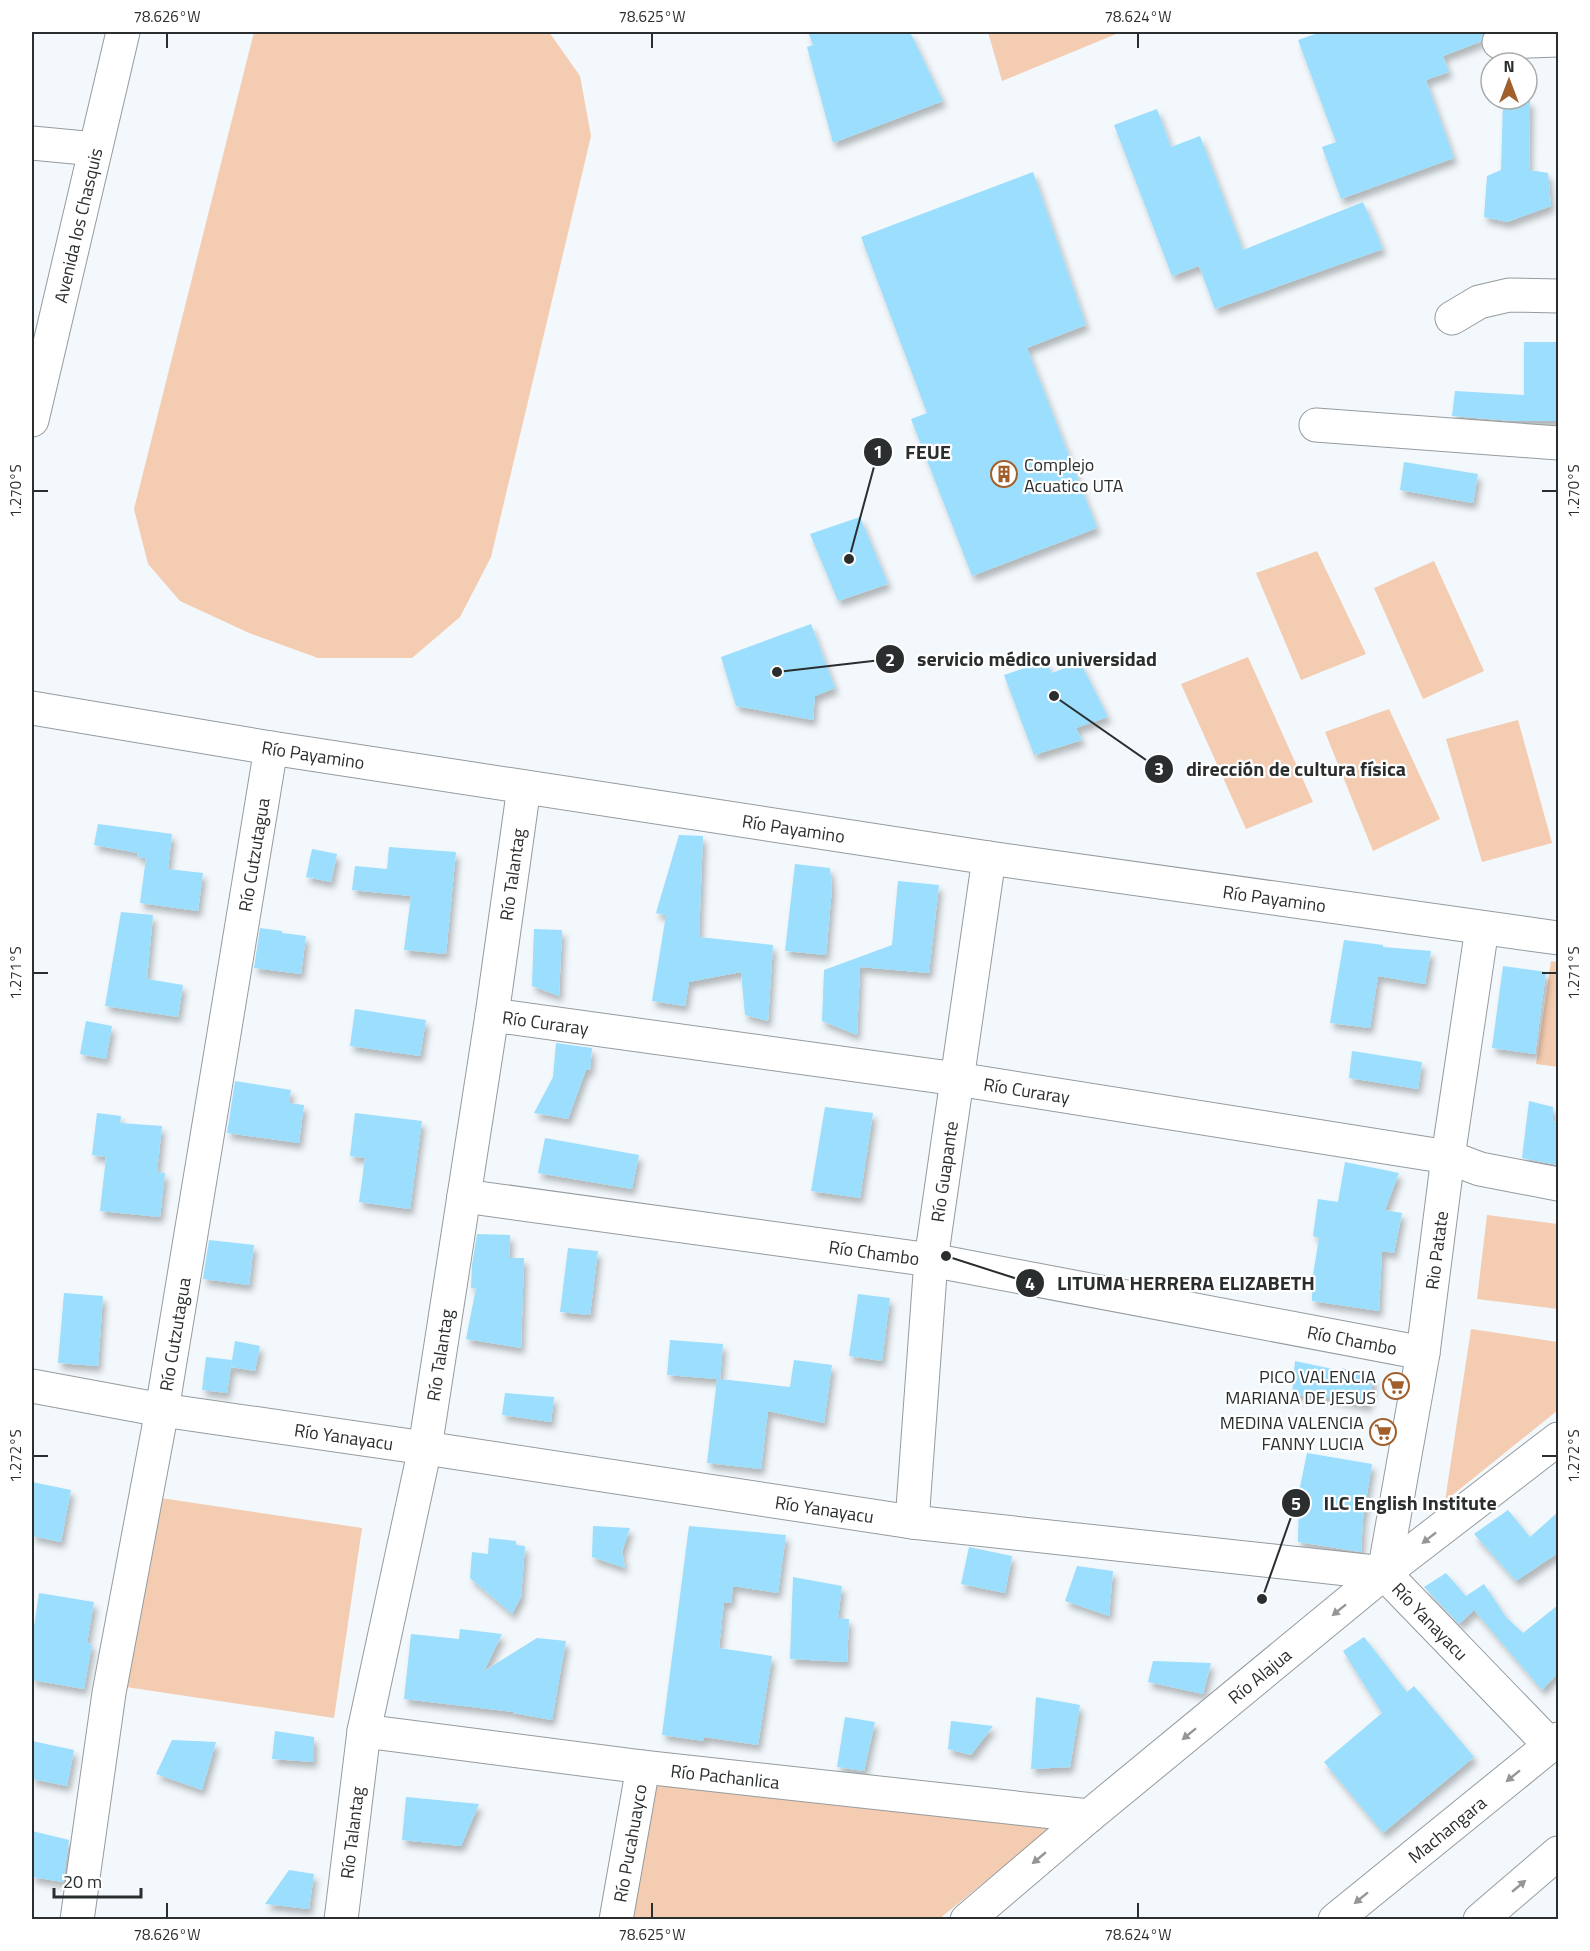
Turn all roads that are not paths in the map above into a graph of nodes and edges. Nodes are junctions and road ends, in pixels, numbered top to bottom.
1 (123, 32) edge
2 (1558, 40) edge
3 (1499, 42) dead end
4 (32, 143) edge
5 (95, 149) junction
6 (1558, 296) edge
7 (1452, 318) dead end
8 (32, 420) edge
9 (1316, 425) dead end
10 (1558, 443) edge
11 (32, 708) edge
12 (271, 748) junction
13 (524, 787) junction
14 (989, 858) junction
15 (1482, 928) junction
16 (1558, 938) edge
17 (492, 1015) junction
18 (957, 1079) junction
19 (1448, 1157) junction
20 (1558, 1184) edge
21 (464, 1196) junction
22 (931, 1260) junction
23 (1423, 1353) junction
24 (32, 1386) edge
25 (162, 1410) junction
26 (1558, 1439) edge
27 (425, 1448) junction
28 (912, 1522) junction
29 (1384, 1573) junction
30 (364, 1731) junction
31 (1555, 1743) edge
32 (643, 1767) junction
33 (1089, 1816) junction
34 (1558, 1853) edge
35 (77, 1920) edge
36 (341, 1920) edge
37 (616, 1920) edge
38 (967, 1920) edge
39 (1335, 1920) edge
40 (1480, 1920) edge

1 - 5 street, Avenida los Chasquis
2 - 3 street
4 - 5 street
5 - 8 street, Avenida los Chasquis
6 - 7 street
9 - 10 street
11 - 12 street, Río Payamino
12 - 13 street, Río Payamino
12 - 25 street, Río Cutzutagua
13 - 14 street, Río Payamino
13 - 17 street, Río Talantag
14 - 15 street, Río Payamino
14 - 18 street, Río Guapante
15 - 16 street, Río Payamino
15 - 19 street, Rio Patate
17 - 18 street, Río Curaray
17 - 21 street, Río Talantag
18 - 19 street, Río Curaray
18 - 22 street, Río Guapante
19 - 20 street, Río Curaray
19 - 23 street, Rio Patate
21 - 22 street, Río Chambo
21 - 27 street, Río Talantag
22 - 23 street, Río Chambo
22 - 28 street, Río Guapante
23 - 29 street, Rio Patate
24 - 25 street, Río Yanayacu
25 - 27 street, Río Yanayacu
25 - 35 street, Río Cutzutagua
26 -> 29 street, Río Alajua
27 - 28 street, Río Yanayacu
27 - 30 street, Río Talantag
28 - 29 street, Río Yanayacu
29 - 31 street, Río Yanayacu
29 -> 33 street, Río Alajua
30 - 32 street, Río Pachanlica
30 - 36 street, Río Talantag
31 -> 39 street, Machangara
32 - 33 street, Río Pachanlica
32 - 37 street, Río Pucahuayco
33 -> 38 street, Río Alajua
40 -> 34 street

